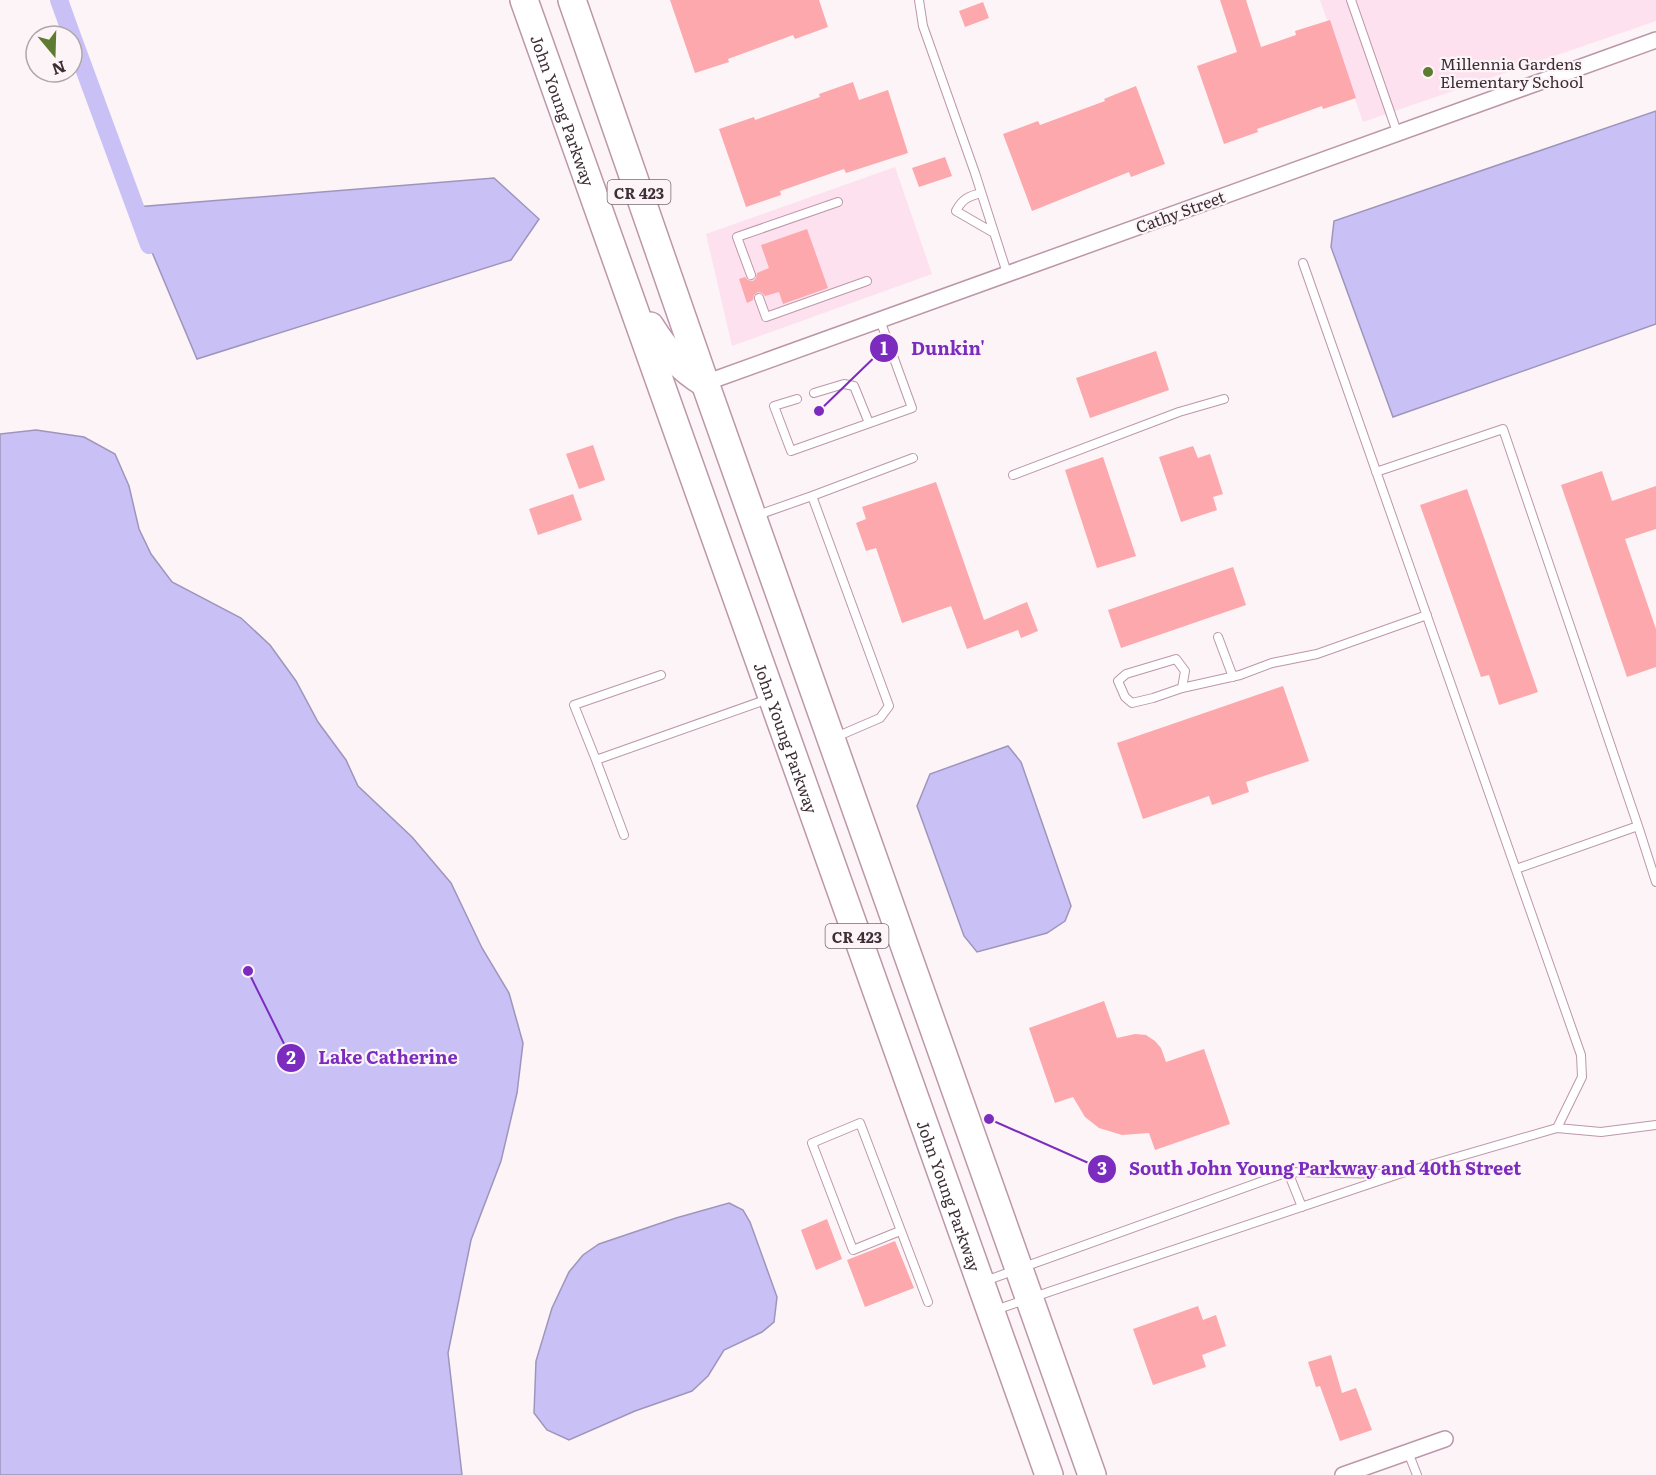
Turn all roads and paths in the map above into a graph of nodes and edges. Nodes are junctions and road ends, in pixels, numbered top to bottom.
1 (524, 0) edge
2 (572, 0) edge
3 (919, 0) edge
4 (1351, 0) edge
5 (1656, 40) edge
6 (1397, 132) junction
7 (981, 193) junction
8 (838, 202) dead end
9 (994, 233) junction
10 (1303, 263) dead end
11 (1007, 273) junction
12 (751, 275) dead end
13 (867, 282) dead end
14 (626, 287) junction
15 (759, 298) dead end
16 (880, 320) junction
17 (705, 383) junction
18 (814, 393) dead end
19 (797, 399) dead end
20 (1224, 399) dead end
21 (869, 423) junction
22 (913, 458) dead end
23 (1376, 472) junction
24 (1013, 475) dead end
25 (812, 496) junction
26 (753, 517) junction
27 (1426, 615) junction
28 (1218, 637) dead end
29 (661, 675) dead end
30 (1233, 677) junction
31 (1182, 688) junction
32 (773, 698) junction
33 (831, 738) junction
34 (596, 760) junction
35 (1638, 826) junction
36 (624, 836) dead end
37 (1516, 869) junction
38 (1656, 882) edge
39 (1656, 1125) edge
40 (1557, 1128) junction
41 (1288, 1172) junction
42 (1399, 1174) junction
43 (1302, 1207) junction
44 (900, 1231) junction
45 (1019, 1268) junction
46 (980, 1283) junction
47 (1031, 1300) junction
48 (928, 1302) dead end
49 (991, 1312) junction
50 (1445, 1439) dead end
51 (1408, 1452) junction
52 (1049, 1475) edge
53 (1092, 1475) edge
54 (1343, 1475) edge
55 (1417, 1475) edge

1 - 14 highway, John Young Parkway / CR 423
2 - 17 highway, CR 423
3 - 7 lane
4 - 6 lane
5 - 6 street, Cathy Street
6 - 11 street, Cathy Street
7 - 9 lane
7 - 9 lane
8 - 12 lane
9 - 11 lane
10 - 23 lane
11 - 16 street, Cathy Street
13 - 15 lane
14 - 17 highway
14 - 32 highway, John Young Parkway / CR 423
16 - 17 street, Cathy Street
16 - 21 lane
17 - 26 highway, CR 423
18 - 21 lane
19 - 21 lane
20 - 24 lane
22 - 25 lane
23 - 27 lane
23 - 35 lane
25 - 26 lane
25 - 33 lane
26 - 33 highway, CR 423
27 - 30 lane
27 - 37 lane
28 - 30 lane
29 - 34 lane
30 - 31 lane
31 - 31 lane
32 - 34 lane
32 - 46 highway, John Young Parkway / CR 423
33 - 45 highway, CR 423
34 - 36 lane
35 - 37 lane
35 - 38 lane
37 - 40 lane
39 - 40 lane
40 - 42 lane
41 - 42 lane
41 - 43 lane
41 - 45 lane
42 - 43 lane
43 - 47 lane
44 - 44 lane
44 - 48 lane
45 - 46 lane
45 - 47 highway, CR 423
46 - 49 highway, John Young Parkway / CR 423
47 - 49 lane
47 - 53 highway, CR 423
49 - 52 highway, John Young Parkway / CR 423
50 - 51 street
51 - 54 street
51 - 55 lane

